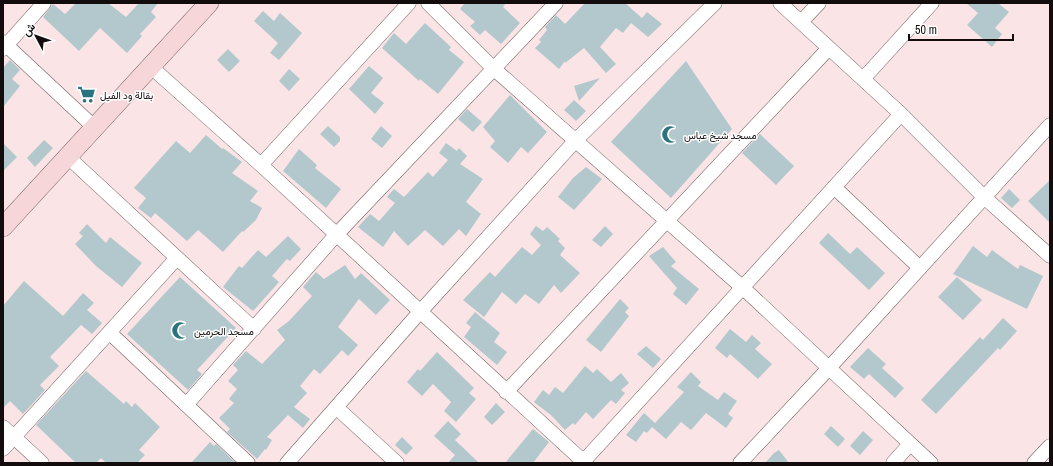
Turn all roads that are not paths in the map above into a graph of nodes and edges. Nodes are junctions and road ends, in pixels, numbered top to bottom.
1 (44, 3) edge
2 (209, 3) edge
3 (409, 3) edge
4 (428, 3) edge
5 (556, 3) edge
6 (715, 3) edge
7 (780, 3) edge
8 (819, 3) edge
9 (932, 3) edge
10 (801, 22) junction
11 (4, 45) edge
12 (829, 48) junction
13 (150, 66) junction
14 (493, 68) junction
15 (863, 79) junction
16 (900, 114) junction
17 (1050, 125) edge
18 (94, 127) junction
19 (576, 140) junction
20 (68, 157) junction
21 (261, 165) junction
22 (834, 187) junction
23 (984, 197) junction
24 (666, 220) junction
25 (3, 227) edge
26 (336, 235) junction
27 (1050, 256) edge
28 (176, 259) junction
29 (920, 268) junction
30 (742, 287) junction
31 (419, 313) junction
32 (254, 329) junction
33 (110, 333) junction
34 (829, 368) junction
35 (506, 392) junction
36 (186, 405) junction
37 (337, 408) junction
38 (3, 427) edge
39 (14, 437) junction
40 (910, 444) junction
41 (1050, 446) edge
42 (3, 449) edge
43 (583, 462) edge
44 (42, 463) edge
45 (248, 463) edge
46 (287, 463) edge
47 (397, 463) edge
48 (740, 463) edge
49 (893, 463) edge
50 (931, 463) edge
51 (1034, 463) edge

1 - 11 street
2 - 13 street
3 - 21 street
4 - 14 street
5 - 14 street
6 - 19 street
7 - 10 street
8 - 10 street
9 - 15 street
10 - 12 street
11 - 18 street
12 - 15 street
12 - 24 street
13 - 18 street
13 - 21 street
14 - 19 street
14 - 26 street
15 - 16 street
16 - 22 street
16 - 23 street
17 - 23 street
18 - 20 street
19 - 24 street
19 - 31 street
20 - 25 street
20 - 28 street
21 - 26 street
22 - 29 street
22 - 30 street
23 - 27 street
23 - 29 street
24 - 30 street
24 - 35 street
26 - 31 street
26 - 32 street
28 - 32 street
28 - 33 street
29 - 34 street
30 - 34 street
30 - 43 street
31 - 35 street
31 - 37 street
32 - 36 street
33 - 36 street
33 - 39 street
34 - 40 street
34 - 48 street
35 - 43 street
36 - 45 street
37 - 46 street
37 - 47 street
38 - 39 street
39 - 42 street
39 - 44 street
40 - 49 street
40 - 50 street
41 - 51 street

